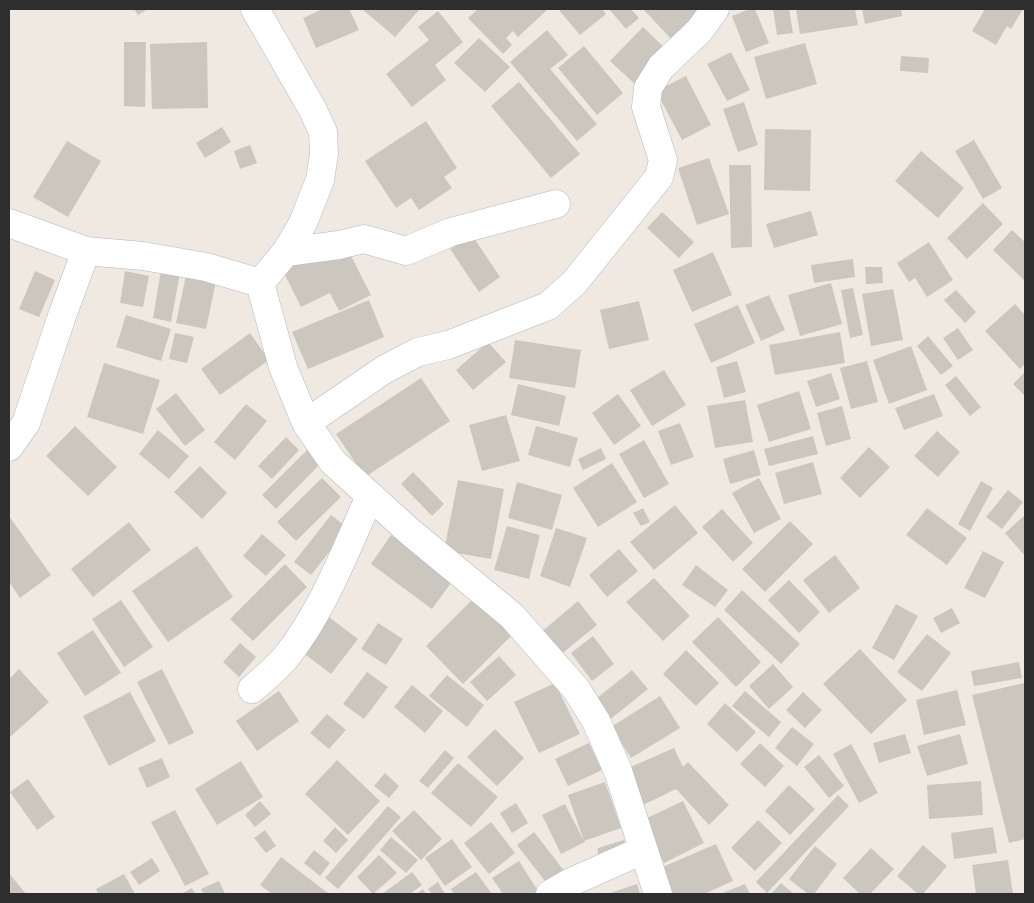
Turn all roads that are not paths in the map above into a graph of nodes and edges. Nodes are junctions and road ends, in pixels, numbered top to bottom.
1 (255, 9) edge
2 (715, 9) edge
3 (556, 204) dead end
4 (9, 223) edge
5 (86, 252) junction
6 (286, 252) junction
7 (260, 283) junction
8 (306, 423) junction
9 (9, 447) edge
10 (370, 496) junction
11 (252, 689) dead end
12 (643, 850) junction
13 (550, 894) edge
14 (658, 894) edge

1 - 6 street
2 - 8 street
3 - 6 street
4 - 5 street
5 - 7 street
5 - 9 street
6 - 7 street
7 - 8 street
8 - 10 street
10 - 11 street
10 - 12 street
12 - 13 street
12 - 14 street

